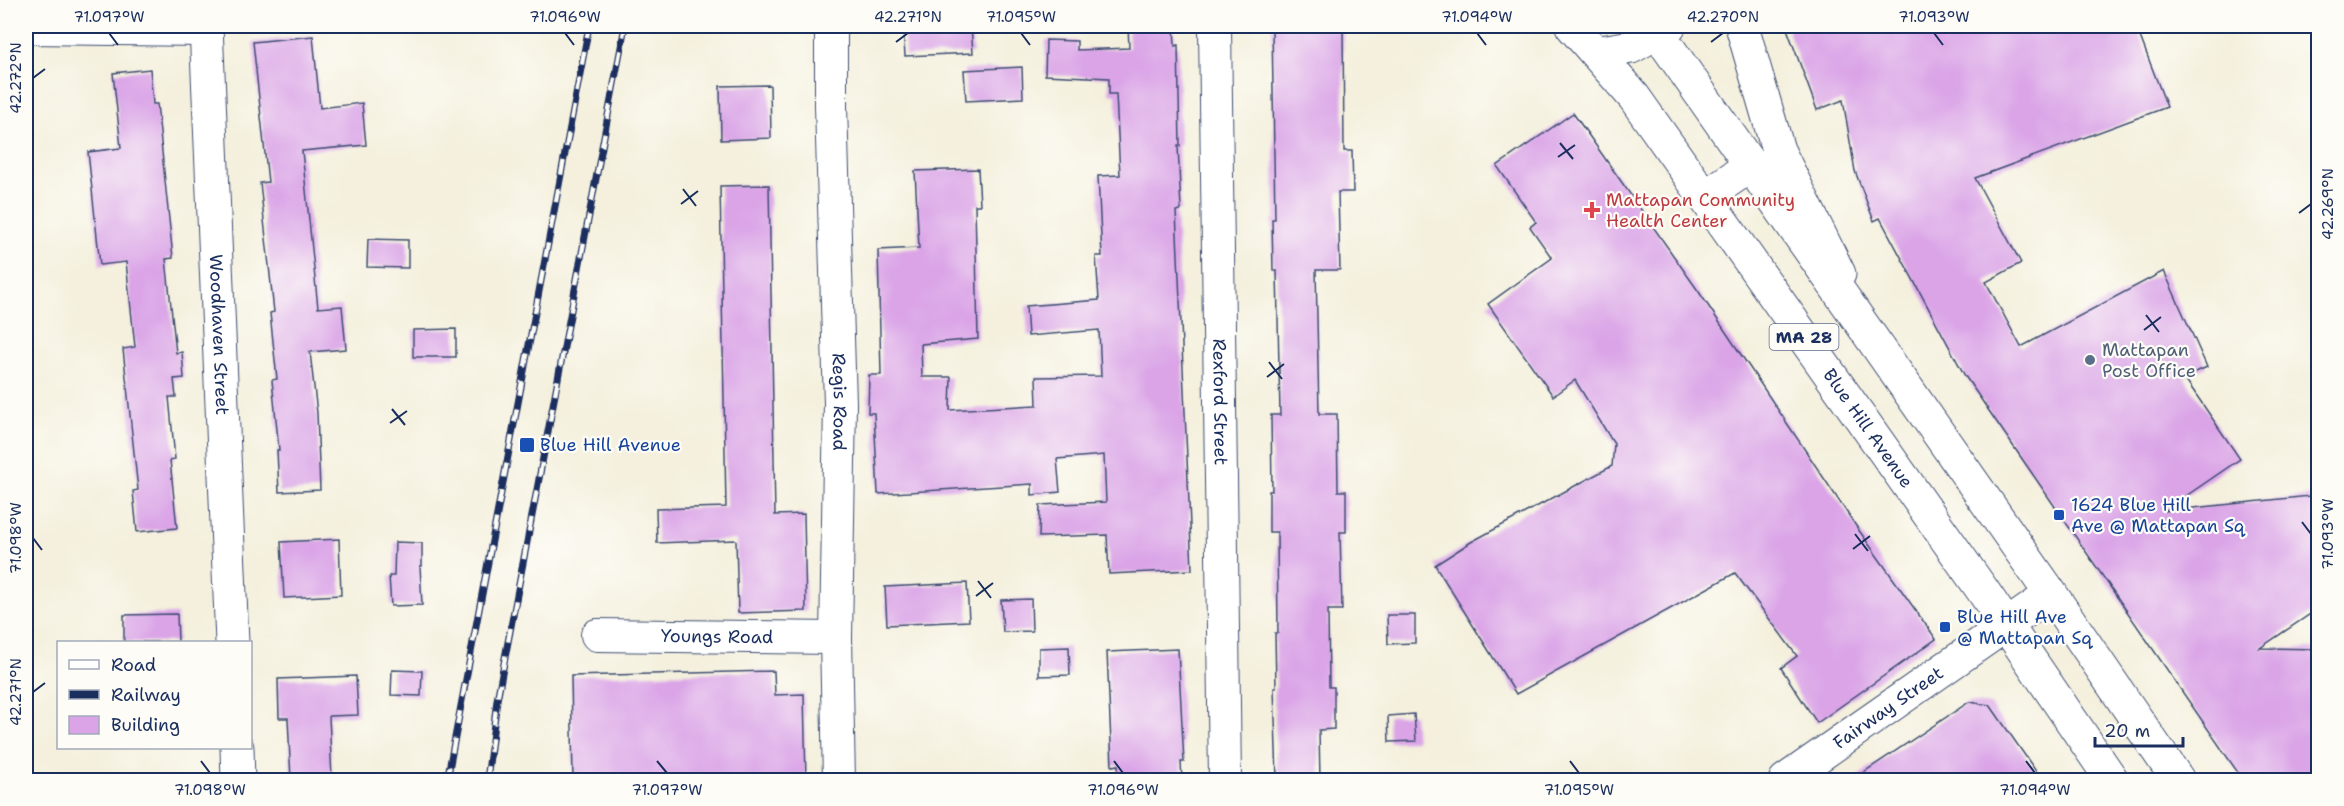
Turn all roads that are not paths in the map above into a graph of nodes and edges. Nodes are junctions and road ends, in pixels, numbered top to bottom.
1 (831, 26) edge
2 (1215, 26) edge
3 (1572, 26) edge
4 (1742, 26) edge
5 (26, 28) edge
6 (206, 28) edge
7 (1660, 28) edge
8 (1603, 40) edge
9 (1751, 165) junction
10 (1705, 197) junction
11 (1866, 330) junction
12 (2050, 594) junction
13 (2006, 626) junction
14 (597, 636) dead end
15 (837, 638) junction
16 (232, 641) edge
17 (237, 749) edge
18 (238, 780) edge
19 (839, 780) edge
20 (1225, 780) edge
21 (1785, 780) edge
22 (2112, 780) edge
23 (2178, 780) edge

1 - 15 street, Regis Road
2 - 20 street, Rexford Street
3 - 8 main road, Blue Hill Avenue / MA 28
4 - 11 main road
5 - 6 street
6 - 16 main road, Woodhaven Street
7 - 8 main road
7 - 9 main road, MA 28
8 - 10 main road, Blue Hill Avenue / MA 28
9 - 10 main road
9 - 11 main road, MA 28
10 - 13 main road, Blue Hill Avenue / MA 28
11 - 12 main road, MA 28
12 - 13 street, Fairway Street
12 - 23 main road, MA 28
13 - 21 street, Fairway Street
13 - 22 main road, Blue Hill Avenue / MA 28
14 - 15 street, Youngs Road
15 - 19 street, Regis Road
17 - 18 main road

